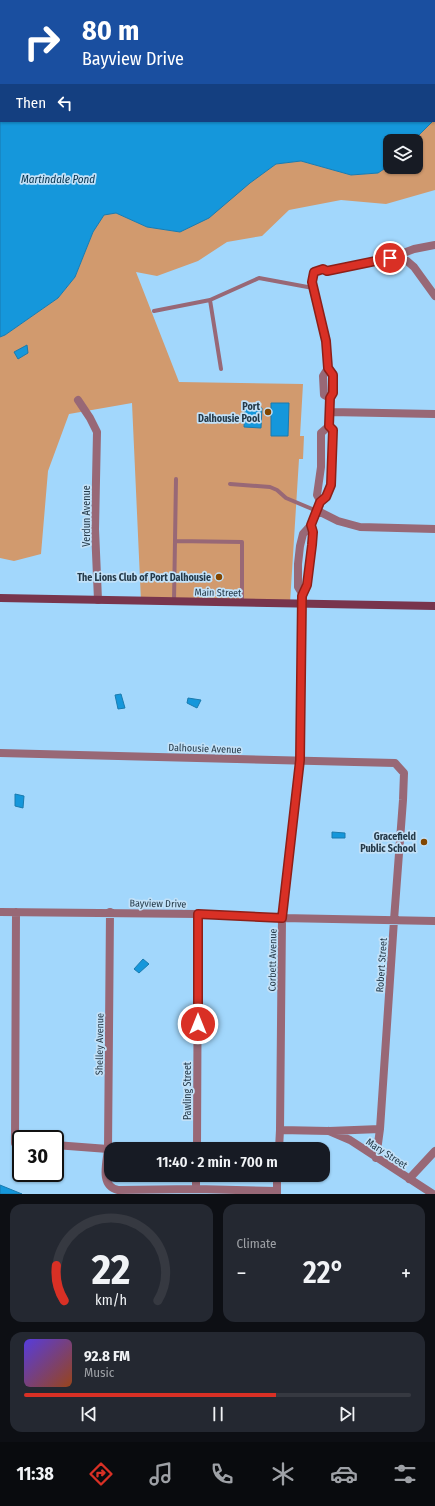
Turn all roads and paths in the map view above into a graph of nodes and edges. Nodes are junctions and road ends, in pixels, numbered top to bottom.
1 (435, 245) edge
2 (390, 258) junction
3 (313, 288) junction
4 (435, 296) edge
5 (210, 300) junction
6 (154, 310) dead end
7 (221, 369) dead end
8 (78, 400) dead end
9 (330, 412) junction
10 (435, 414) edge
11 (329, 426) junction
12 (176, 479) dead end
13 (230, 484) dead end
14 (320, 502) junction
15 (318, 511) junction
16 (311, 525) junction
17 (435, 529) edge
18 (175, 541) junction
19 (0, 598) edge
20 (98, 600) junction
21 (302, 600) junction
22 (174, 601) junction
23 (242, 602) junction
24 (435, 606) edge
25 (0, 752) edge
26 (300, 760) junction
27 (404, 774) joint
28 (0, 912) edge
29 (16, 912) junction
30 (110, 912) junction
31 (198, 914) junction
32 (282, 918) junction
33 (394, 920) junction
34 (435, 921) edge
35 (380, 1129) junction
36 (18, 1130) edge
37 (280, 1130) junction
38 (329, 1131) junction
39 (108, 1142) edge
40 (197, 1142) edge
41 (279, 1142) edge
42 (64, 1146) edge
43 (104, 1149) edge
44 (435, 1151) edge
45 (376, 1158) junction
46 (409, 1179) junction
47 (107, 1182) edge
48 (196, 1182) edge
49 (277, 1182) edge
50 (196, 1188) junction
51 (276, 1192) edge
52 (433, 1194) edge

1 - 2 street
2 - 3 street
2 - 4 street
3 - 5 lane
3 - 9 street
5 - 6 lane
5 - 7 lane
8 - 20 street, Verdun Avenue
9 - 10 street
9 - 11 street
11 - 14 street
11 - 14 street
12 - 18 lane
13 - 15 lane
14 - 15 street
15 - 16 street
15 - 17 street
16 - 21 street
16 - 21 street
18 - 22 lane
18 - 23 lane
19 - 20 main road, Main Street
20 - 22 main road, Main Street
21 - 23 main road, Main Street
21 - 24 main road, Main Street
21 - 26 street, Corbett Avenue
22 - 23 main road, Main Street
25 - 26 street, Dalhousie Avenue
26 - 27 street, Dalhousie Avenue
26 - 32 street, Corbett Avenue
27 - 33 street, Robert Street
28 - 29 street, Bayview Drive
29 - 30 street, Bayview Drive
29 - 36 street
30 - 31 street, Bayview Drive
30 - 39 street, Shelley Avenue
31 - 32 street, Bayview Drive
31 - 40 street, Pawling Street
32 - 33 street, Bayview Drive
32 - 37 street, Corbett Avenue
33 - 34 street, Bayview Drive
33 - 35 street, Robert Street
35 - 38 street, Mary Street
35 - 45 street, Robert Street
37 - 38 street, Mary Street
37 - 41 street, Corbett Avenue
38 - 45 street, Mary Street
42 - 43 street
44 - 46 street
45 - 46 street, Mary Street
46 - 52 street, Mary Street
47 - 50 street, Shelley Avenue
48 - 50 street
49 - 51 street
50 - 51 street

